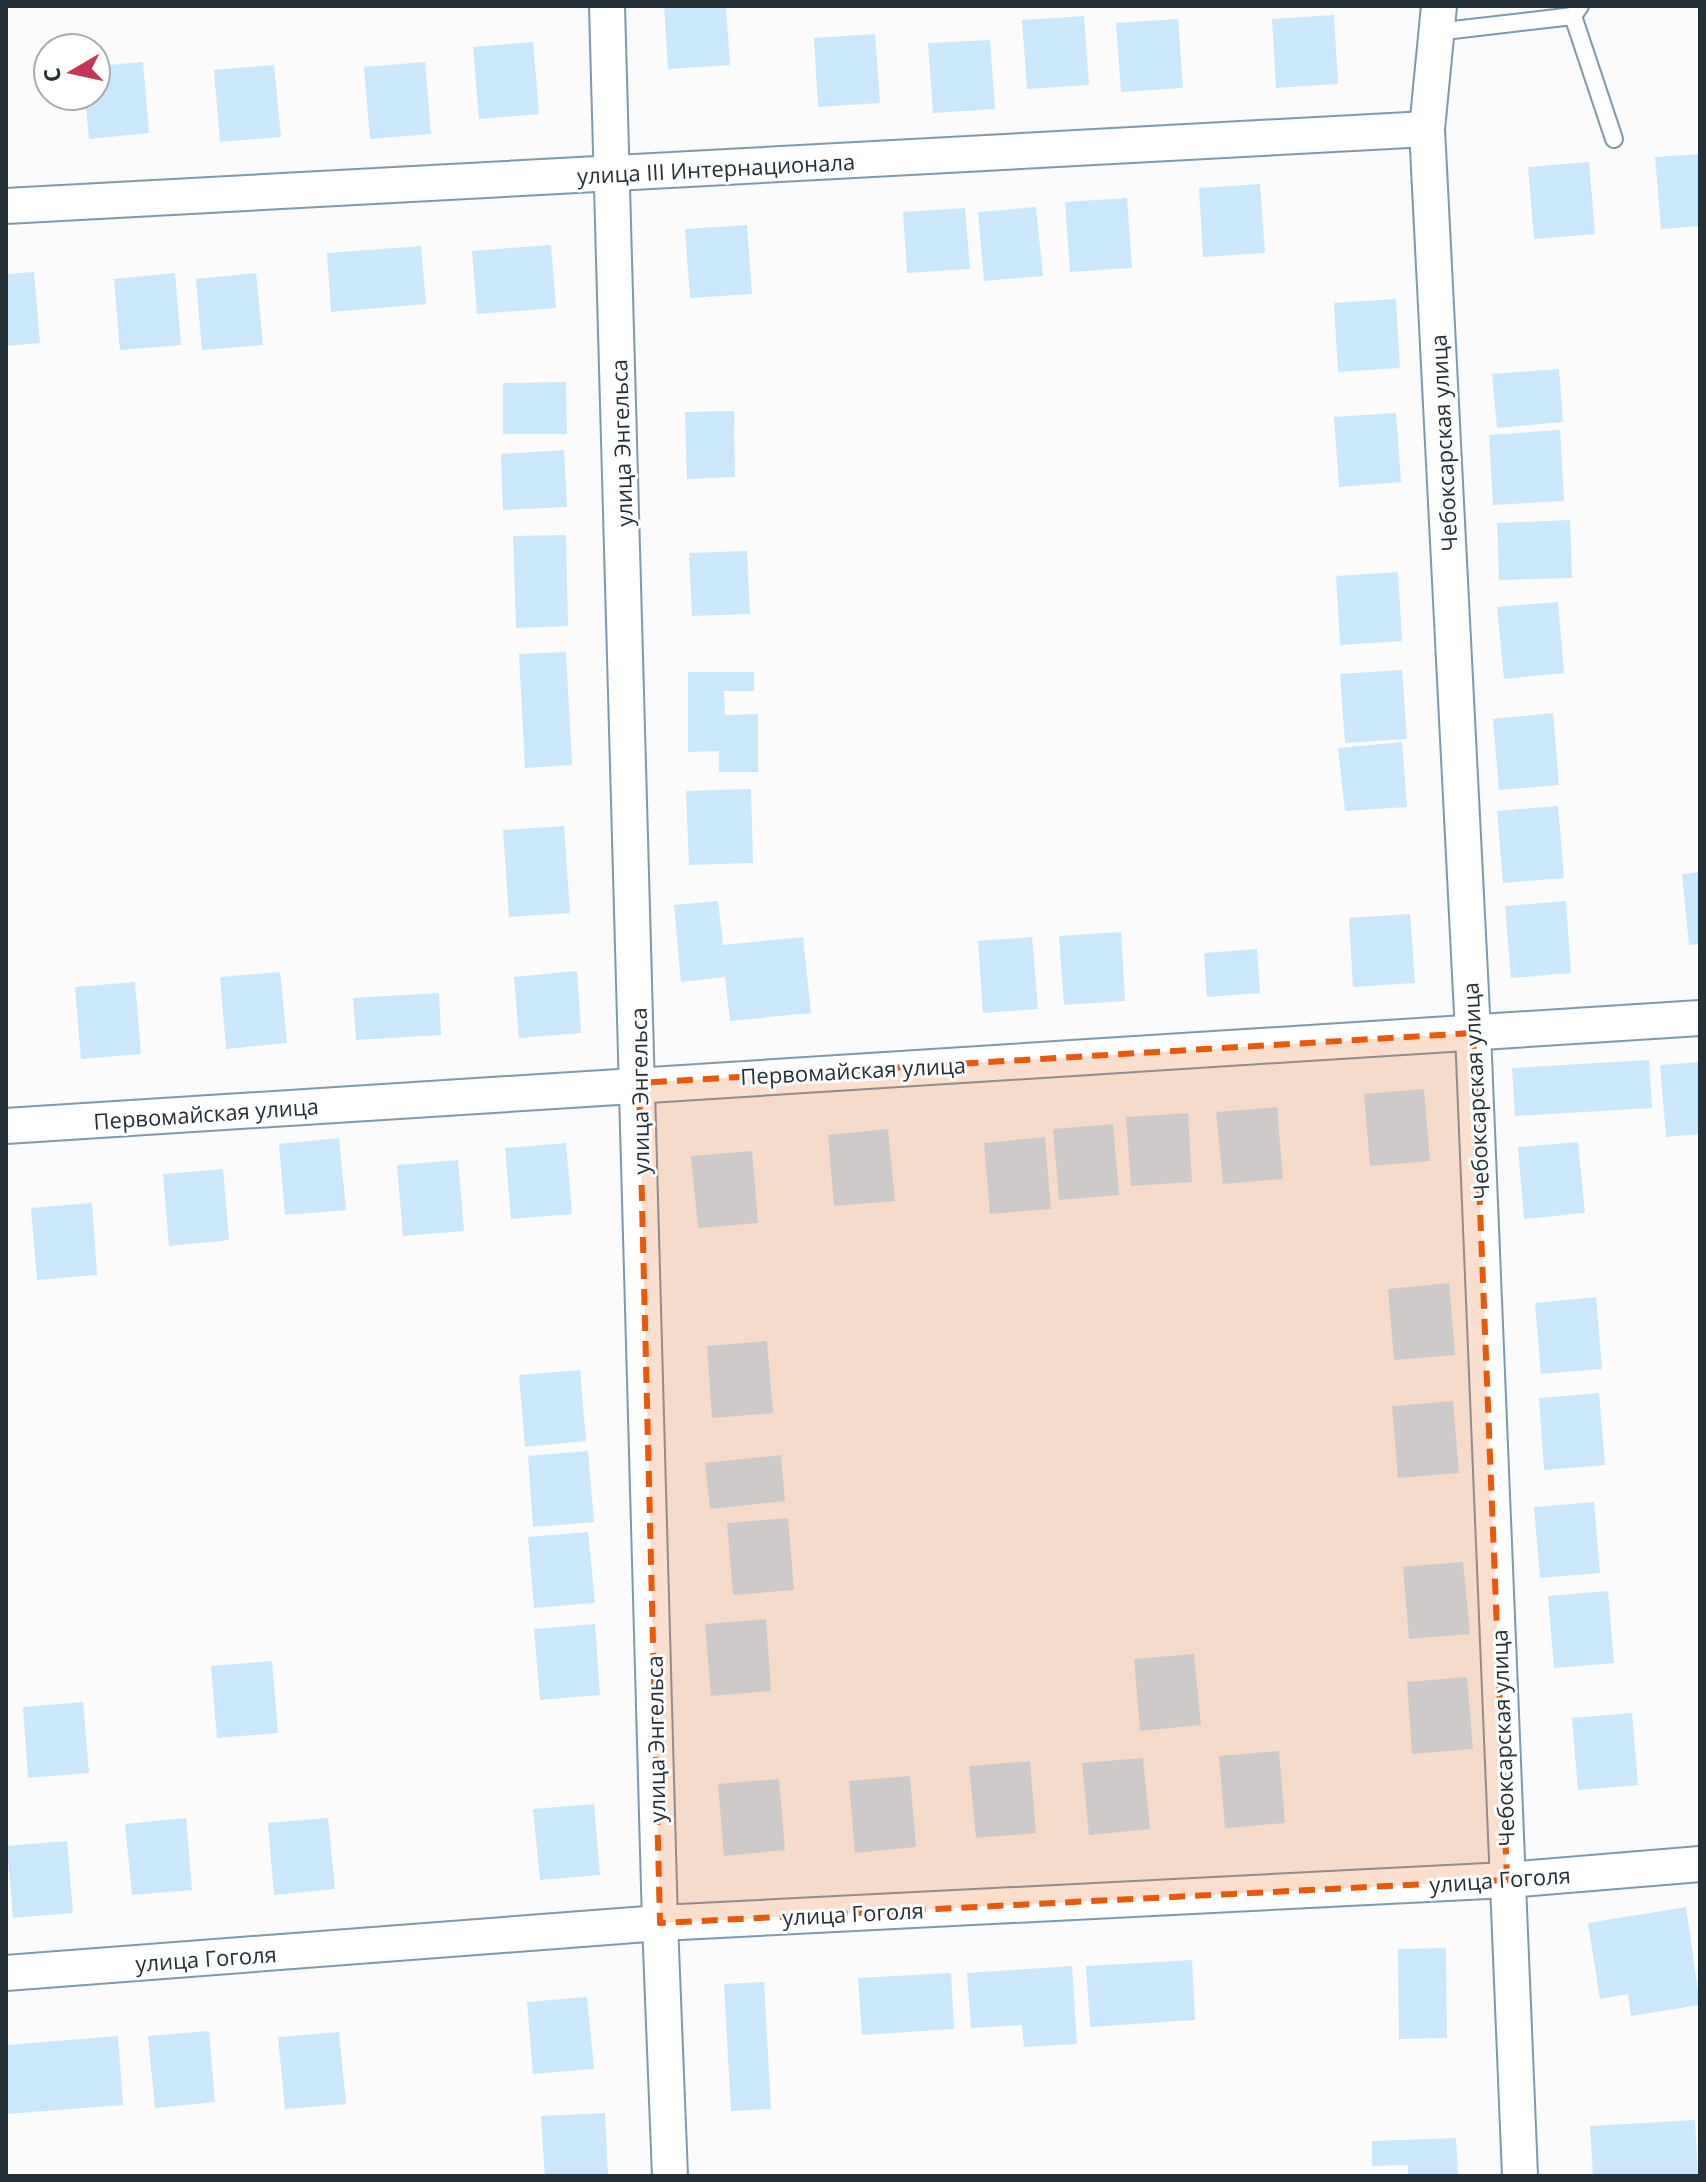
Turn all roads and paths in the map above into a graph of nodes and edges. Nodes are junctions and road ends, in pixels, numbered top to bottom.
1 (607, 6) edge
2 (1576, 11) edge
3 (1437, 19) edge
4 (1427, 129) junction
5 (1614, 139) dead end
6 (613, 174) junction
7 (6, 206) edge
8 (1700, 1018) edge
9 (1473, 1033) junction
10 (639, 1083) junction
11 (6, 1126) edge
12 (1700, 1864) edge
13 (1507, 1880) junction
14 (660, 1923) junction
15 (6, 1973) edge
16 (670, 2176) edge
17 (1520, 2176) edge

1 - 6 street, улица Энгельса
2 - 3 lane
2 - 5 lane
3 - 4 street, Чебоксарская улица
4 - 6 street, улица III Интернационала
4 - 9 street, Чебоксарская улица
6 - 7 street, улица III Интернационала
6 - 10 street, улица Энгельса
8 - 9 street, Первомайская улица
9 - 10 street, Первомайская улица
9 - 13 street, Чебоксарская улица
10 - 11 street, Первомайская улица
10 - 14 street, улица Энгельса
12 - 13 street, улица Гоголя
13 - 14 street, улица Гоголя
13 - 17 street, Чебоксарская улица
14 - 15 street, улица Гоголя
14 - 16 street, улица Энгельса

